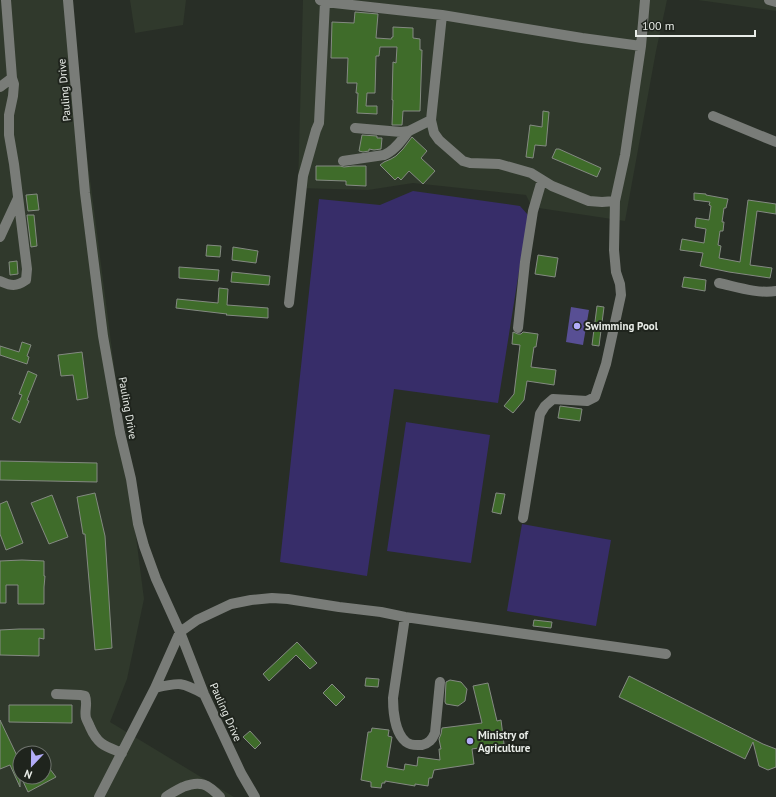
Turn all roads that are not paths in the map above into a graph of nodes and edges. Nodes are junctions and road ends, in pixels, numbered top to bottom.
1 (6, 0) edge
2 (68, 0) edge
3 (645, 0) edge
4 (768, 0) edge
5 (322, 1) edge
6 (776, 2) edge
7 (442, 15) junction
8 (641, 46) junction
9 (12, 78) junction
10 (0, 87) edge
11 (713, 116) dead end
12 (431, 120) junction
13 (355, 128) dead end
14 (410, 131) junction
15 (776, 142) edge
16 (343, 161) dead end
17 (542, 180) junction
18 (18, 198) junction
19 (615, 201) junction
20 (0, 237) edge
21 (0, 281) edge
22 (719, 283) dead end
23 (776, 291) edge
24 (289, 303) dead end
25 (518, 328) dead end
26 (523, 518) dead end
27 (405, 617) junction
28 (180, 632) junction
29 (666, 654) dead end
30 (440, 682) dead end
31 (156, 688) junction
32 (56, 694) dead end
33 (204, 694) junction
34 (122, 754) junction
35 (99, 797) edge
36 (166, 797) edge
37 (220, 797) edge
38 (255, 797) edge

1 - 9 street
2 - 28 street, Pauling Drive
3 - 8 street
4 - 6 street
5 - 7 street
5 - 24 street
7 - 8 street
7 - 12 street
8 - 19 street
9 - 10 street
9 - 18 street
11 - 15 street
12 - 14 street
12 - 17 street
13 - 14 street
14 - 16 street
17 - 19 street
17 - 25 street
18 - 20 street
18 - 21 street
19 - 26 street
22 - 23 street
27 - 28 street
27 - 29 street
27 - 30 street
28 - 31 street
28 - 33 street, Pauling Drive
31 - 33 street
31 - 34 street
32 - 34 street
33 - 38 street, Pauling Drive
34 - 35 street
36 - 37 street

